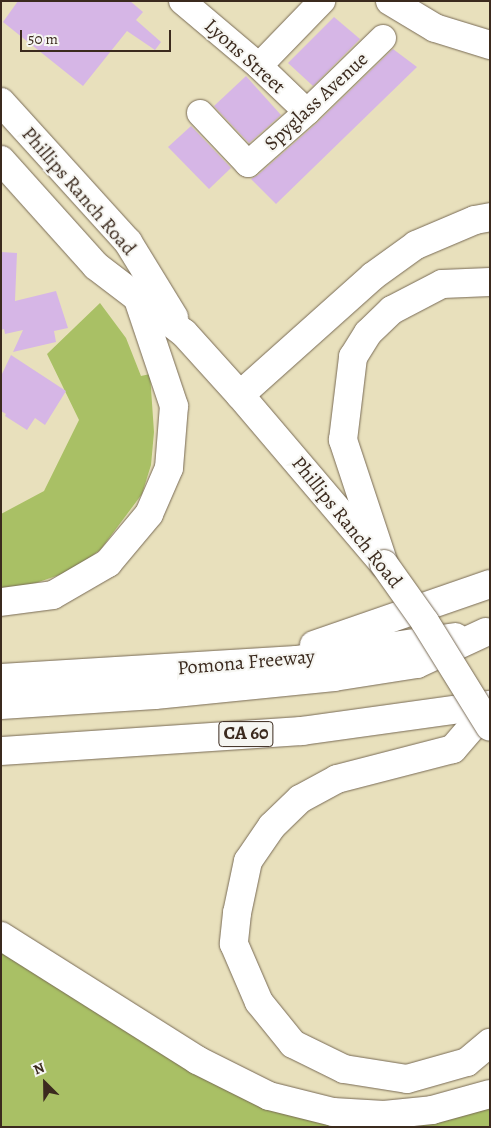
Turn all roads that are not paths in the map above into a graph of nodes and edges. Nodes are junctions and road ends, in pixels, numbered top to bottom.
1 (182, 1) edge
2 (322, 1) edge
3 (390, 1) edge
4 (383, 38) dead end
5 (490, 45) edge
6 (259, 66) junction
7 (1, 102) edge
8 (307, 112) junction
9 (200, 113) dead end
10 (1, 160) edge
11 (490, 217) edge
12 (490, 282) edge
13 (137, 296) junction
14 (184, 333) junction
15 (240, 395) junction
16 (384, 564) junction
17 (490, 584) edge
18 (1, 602) edge
19 (488, 632) edge
20 (263, 663) junction
21 (1, 678) edge
22 (1, 705) edge
23 (490, 706) edge
24 (490, 727) edge
25 (1, 752) edge
26 (1, 936) edge
27 (490, 1043) edge
28 (490, 1094) edge

1 - 6 street, Lyons Street
2 - 6 street
3 - 5 main road
4 - 8 street, Spyglass Avenue
6 - 8 street, Lyons Street
7 - 14 main road, Phillips Ranch Road
8 - 9 street, Spyglass Avenue
10 - 13 main road, Phillips Ranch Road
11 - 15 main road
12 - 16 main road
13 - 14 main road, Phillips Ranch Road
13 - 18 main road
14 - 15 main road, Phillips Ranch Road
15 - 16 main road, Phillips Ranch Road
16 - 24 main road, Phillips Ranch Road, bridge
17 - 20 main road
19 - 20 main road, Pomona Freeway
19 - 22 main road
20 - 21 main road, Pomona Freeway
23 - 25 main road, CA 60
23 - 27 main road
26 - 28 main road

